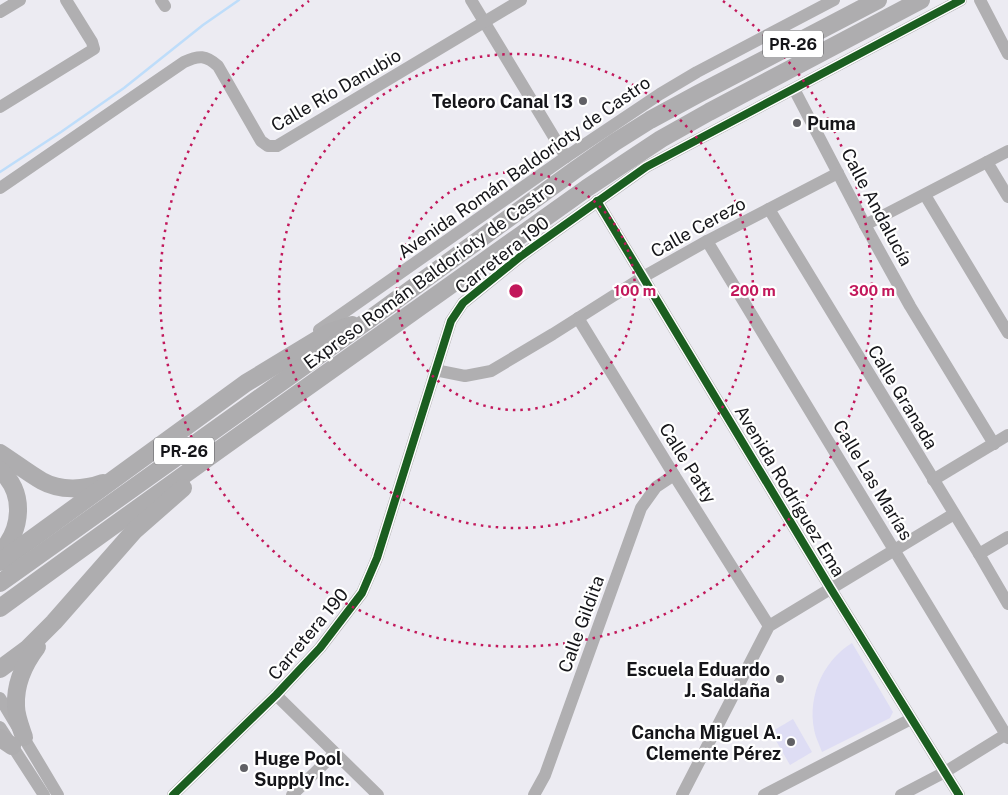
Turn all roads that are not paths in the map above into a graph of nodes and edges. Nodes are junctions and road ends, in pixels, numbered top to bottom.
1 (20, 0) edge
2 (66, 0) edge
3 (471, 0) edge
4 (521, 0) edge
5 (834, 0) edge
6 (878, 0) edge
7 (921, 0) edge
8 (961, 0) edge
9 (980, 0) edge
10 (0, 12) edge
11 (484, 22) junction
12 (1008, 54) edge
13 (794, 89) junction
14 (0, 107) edge
15 (1008, 151) edge
16 (566, 157) junction
17 (987, 162) junction
18 (838, 173) junction
19 (0, 188) edge
20 (925, 195) junction
21 (1008, 197) edge
22 (597, 201) junction
23 (769, 209) junction
24 (865, 225) junction
25 (707, 242) junction
26 (644, 277) junction
27 (578, 318) junction
28 (370, 319) junction
29 (1008, 333) edge
30 (435, 370) junction
31 (246, 384) junction
32 (1008, 436) edge
33 (228, 444) junction
34 (994, 444) junction
35 (0, 453) edge
36 (0, 470) edge
37 (674, 475) junction
38 (115, 478) junction
39 (934, 480) junction
40 (954, 514) junction
41 (1008, 537) edge
42 (895, 550) junction
43 (0, 554) edge
44 (979, 554) junction
45 (0, 562) edge
46 (0, 583) edge
47 (831, 589) junction
48 (1008, 604) edge
49 (0, 608) edge
50 (54, 622) junction
51 (769, 626) junction
52 (0, 669) edge
53 (276, 695) junction
54 (0, 698) edge
55 (911, 719) junction
56 (0, 727) edge
57 (1007, 735) edge
58 (12, 741) edge
59 (335, 753) junction
60 (945, 772) junction
61 (44, 795) edge
62 (58, 795) edge
63 (173, 795) edge
64 (292, 795) edge
65 (378, 795) edge
66 (534, 795) edge
67 (682, 795) edge
68 (764, 795) edge
69 (901, 795) edge
70 (959, 795) edge

1 - 10 street
2 - 14 street
3 - 11 street
4 - 11 street, Calle Río Danubio
5 - 16 street, Avenida Román Baldorioty de Castro
6 - 28 highway, Expreso Román Baldorioty de Castro / PR-26
7 - 33 highway, Expreso Román Baldorioty de Castro / PR-26
8 - 13 street, Carretera 190
9 - 12 street
11 - 16 street
11 - 19 street, Calle Río Danubio
13 - 18 street, Calle Andalucía
13 - 22 street, Carretera 190
15 - 17 street
16 - 31 street, Avenida Román Baldorioty de Castro
17 - 20 street
17 - 21 street
18 - 23 street, Calle Cerezo
18 - 24 street, Calle Andalucía
20 - 24 street
20 - 29 street
22 - 26 street, Avenida Rodríguez Ema
22 - 30 street, Carretera 190
23 - 25 street, Calle Cerezo
23 - 39 street, Calle Granada
24 - 34 street, Calle Andalucía
25 - 26 street, Calle Cerezo
25 - 42 street, Calle Las Marías
26 - 27 street, Calle Cerezo
26 - 47 street, Avenida Rodríguez Ema
27 - 30 street, Calle Cerezo
27 - 37 street, Calle Patty
28 - 31 highway
28 - 46 highway, Expreso Román Baldorioty de Castro / PR-26
30 - 53 street, Carretera 190
31 - 38 highway
32 - 34 street
33 - 49 highway, Expreso Román Baldorioty de Castro / PR-26
33 - 50 highway
34 - 39 street
35 - 38 highway
36 - 43 highway
37 - 51 street, Calle Patty
37 - 66 street, Calle Gildita
38 - 45 highway
39 - 40 street, Calle Granada
40 - 42 street
40 - 44 street, Calle Granada
41 - 44 street
42 - 47 street
42 - 57 street, Calle Las Marías
44 - 48 street, Calle Granada
47 - 51 street
47 - 55 street, Avenida Rodríguez Ema
50 - 52 highway
50 - 58 highway
51 - 67 street
53 - 59 street
53 - 63 street, Carretera 190
54 - 58 street
55 - 60 street, Avenida Rodríguez Ema
55 - 68 street
56 - 58 street
57 - 60 street
58 - 61 street
58 - 62 street
59 - 64 street
59 - 65 street
60 - 69 street
60 - 70 street, Avenida Rodríguez Ema

